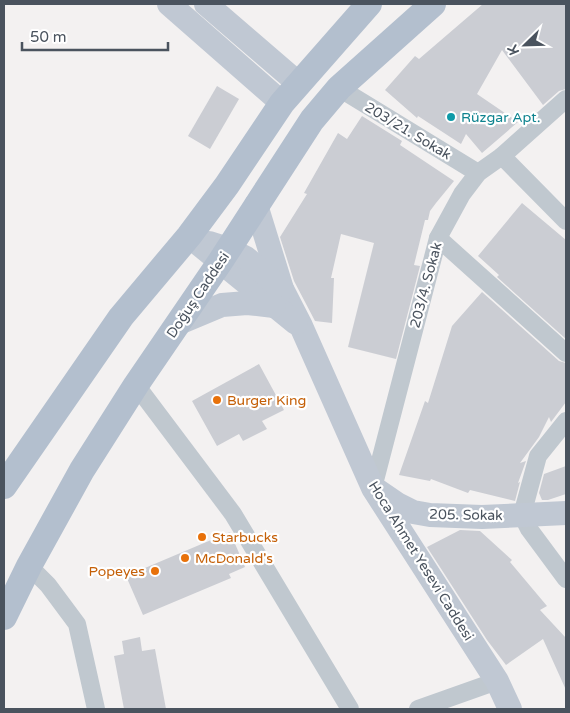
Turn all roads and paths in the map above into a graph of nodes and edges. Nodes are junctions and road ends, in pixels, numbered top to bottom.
1 (169, 4) edge
2 (206, 4) edge
3 (369, 4) edge
4 (433, 4) edge
5 (299, 84) junction
6 (339, 88) junction
7 (566, 99) edge
8 (282, 103) junction
9 (502, 156) junction
10 (478, 173) junction
11 (256, 205) junction
12 (566, 221) edge
13 (189, 236) junction
14 (438, 238) junction
15 (224, 255) junction
16 (278, 298) junction
17 (178, 323) junction
18 (566, 353) edge
19 (136, 385) junction
20 (566, 421) edge
21 (4, 486) edge
22 (372, 488) junction
23 (566, 513) edge
24 (522, 515) junction
25 (29, 566) junction
26 (566, 579) edge
27 (4, 617) edge
28 (497, 681) junction
29 (96, 709) edge
30 (350, 709) edge
31 (418, 709) edge
32 (510, 709) edge

1 - 8 main road
2 - 5 main road
3 - 5 main road
4 - 6 main road, Doğuş Caddesi
5 - 8 main road
6 - 10 street, 203/21. Sokak
6 - 11 main road, Doğuş Caddesi
7 - 9 street, 203/4. Sokak
8 - 13 main road
9 - 10 street, 203/4. Sokak
9 - 12 street
10 - 14 street, 203/4. Sokak
11 - 15 main road, Doğuş Caddesi
11 - 16 main road
13 - 15 main road
13 - 21 main road
14 - 18 street
14 - 22 street, 203/4. Sokak
15 - 16 main road
15 - 17 main road, Doğuş Caddesi
16 - 17 main road
16 - 22 main road, Hoca Ahmet Yesevi Caddesi
17 - 19 main road, Doğuş Caddesi
19 - 25 main road, Doğuş Caddesi
19 - 30 street
20 - 24 street
22 - 24 main road, 205. Sokak
22 - 28 main road, Hoca Ahmet Yesevi Caddesi
23 - 24 main road, 205. Sokak
24 - 26 street
25 - 27 main road, Doğuş Caddesi
25 - 29 street
28 - 31 street
28 - 32 main road, Hoca Ahmet Yesevi Caddesi

